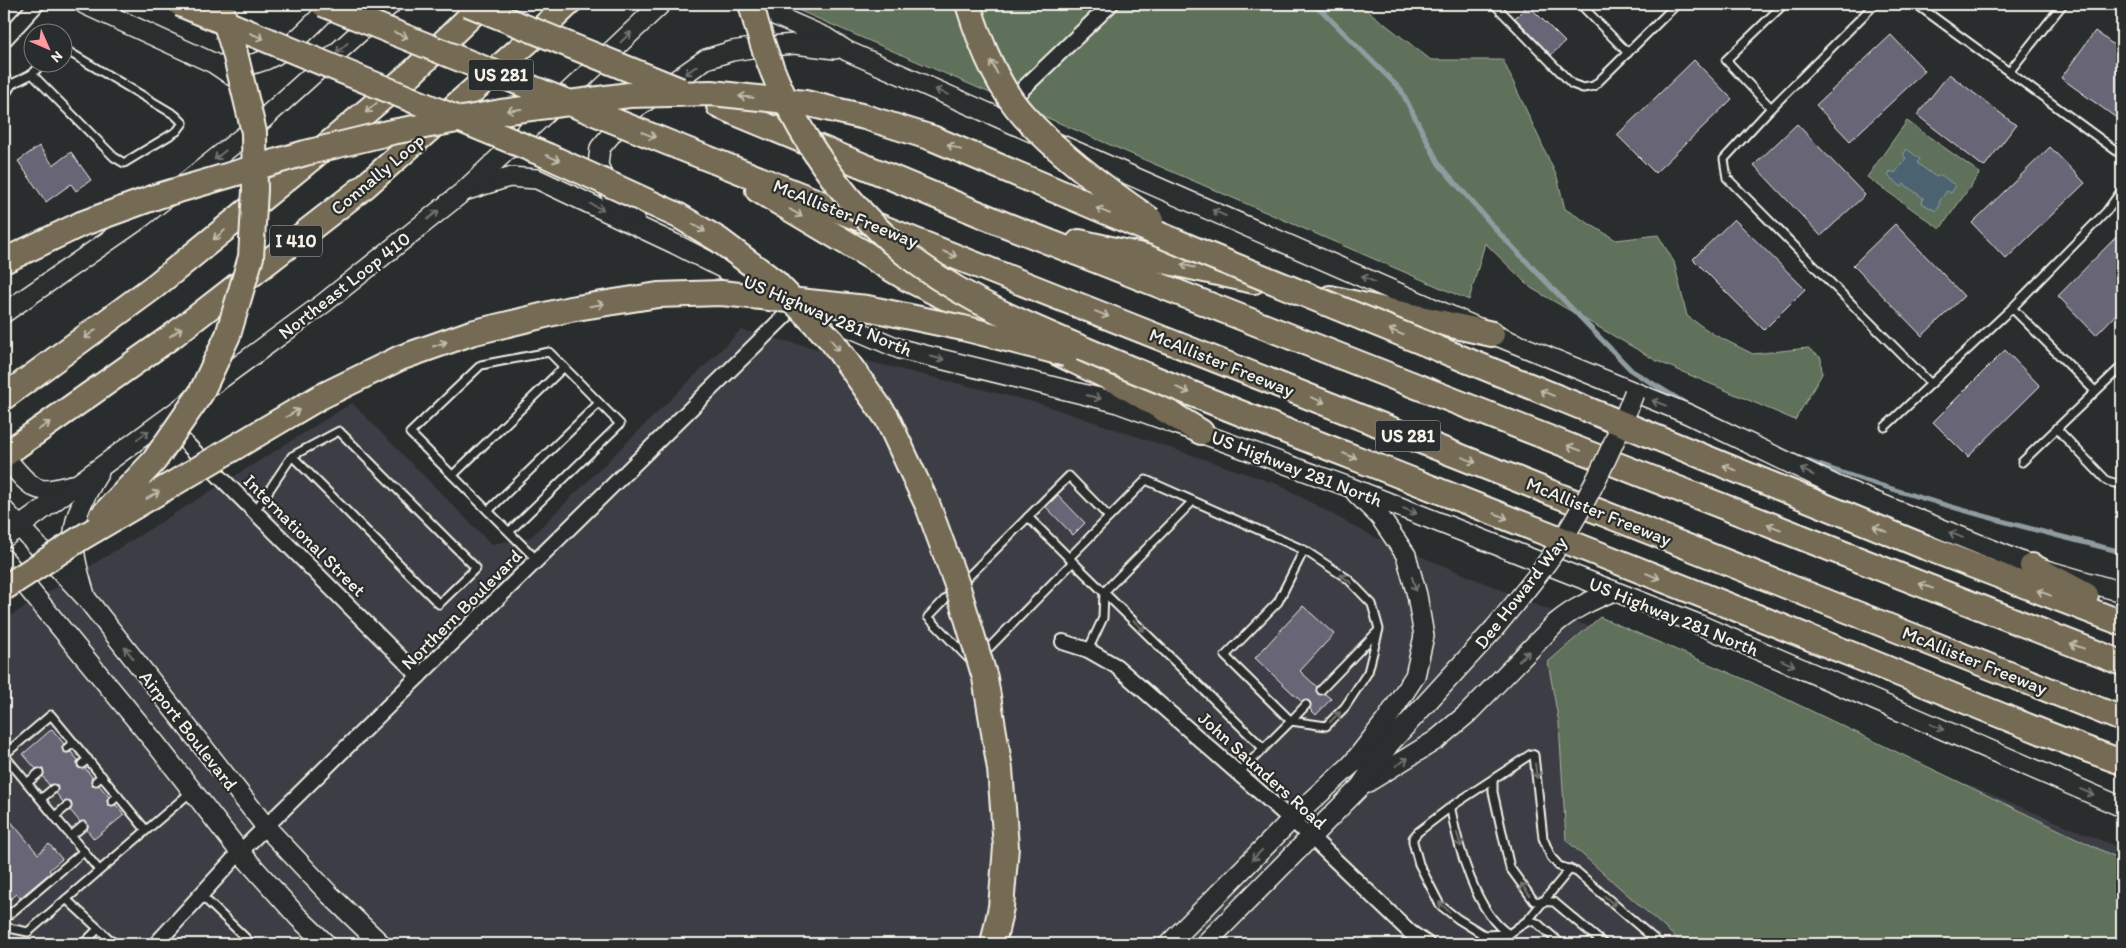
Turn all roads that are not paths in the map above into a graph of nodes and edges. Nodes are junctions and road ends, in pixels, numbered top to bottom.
1 (37, 4) edge
2 (84, 4) edge
3 (180, 4) edge
4 (219, 4) edge
5 (323, 4) edge
6 (333, 4) edge
7 (391, 4) edge
8 (468, 4) edge
9 (483, 4) edge
10 (568, 4) edge
11 (661, 4) edge
12 (750, 4) edge
13 (968, 4) edge
14 (1111, 4) edge
15 (1494, 4) edge
16 (1580, 4) edge
17 (1677, 4) edge
18 (1784, 4) edge
19 (1875, 4) edge
20 (1916, 4) edge
21 (2063, 4) edge
22 (4, 40) edge
23 (847, 51) junction
24 (1628, 53) junction
25 (72, 55) edge
26 (213, 63) junction
27 (2009, 72) junction
28 (32, 74) joint
29 (4, 77) edge
30 (12, 84) junction
31 (4, 97) edge
32 (1771, 108) junction
33 (996, 115) junction
34 (249, 132) junction
35 (686, 150) junction
36 (2122, 155) edge
37 (2122, 190) edge
38 (464, 191) junction
39 (1006, 226) junction
40 (675, 244) junction
41 (1196, 250) junction
42 (4, 261) edge
43 (796, 305) junction
44 (2012, 308) junction
45 (4, 313) edge
46 (1492, 334) junction
47 (2122, 366) edge
48 (564, 367) junction
49 (1138, 372) junction
50 (1931, 384) junction
51 (2095, 391) junction
52 (1634, 393) junction
53 (4, 397) edge
54 (599, 403) junction
55 (164, 420) junction
56 (1885, 426) dead end
57 (2056, 428) junction
58 (1201, 432) junction
59 (4, 455) edge
60 (292, 456) junction
61 (2022, 462) dead end
62 (104, 464) junction
63 (453, 475) junction
64 (78, 483) junction
65 (2122, 485) edge
66 (1349, 487) junction
67 (1193, 501) junction
68 (4, 510) edge
69 (254, 511) junction
70 (488, 511) junction
71 (1028, 517) junction
72 (1110, 517) junction
73 (20, 526) junction
74 (509, 532) junction
75 (4, 538) edge
76 (81, 538) junction
77 (1304, 550) junction
78 (4, 559) edge
79 (537, 560) junction
80 (1071, 560) junction
81 (2032, 566) junction
82 (4, 589) edge
83 (1104, 592) junction
84 (1614, 592) junction
85 (2122, 592) edge
86 (86, 598) junction
87 (48, 614) junction
88 (2122, 615) edge
89 (2122, 623) edge
90 (1379, 629) junction
91 (1063, 642) dead end
92 (1088, 650) junction
93 (2122, 664) edge
94 (419, 676) junction
95 (1320, 690) dead end
96 (1306, 705) dead end
97 (2122, 718) edge
98 (1291, 721) junction
99 (1390, 742) junction
100 (1263, 748) junction
101 (4, 755) edge
102 (88, 759) junction
103 (2122, 762) edge
104 (82, 764) dead end
105 (1352, 764) junction
106 (39, 773) dead end
107 (1239, 773) junction
108 (1493, 780) junction
109 (27, 783) junction
110 (1360, 787) junction
111 (53, 790) dead end
112 (192, 790) junction
113 (41, 799) junction
114 (67, 806) dead end
115 (1452, 806) junction
116 (2122, 807) edge
117 (55, 816) junction
118 (1291, 820) junction
119 (83, 826) dead end
120 (266, 827) junction
121 (146, 830) junction
122 (71, 836) junction
123 (1311, 837) junction
124 (84, 851) junction
125 (240, 852) junction
126 (100, 870) junction
127 (1570, 870) junction
128 (201, 895) junction
129 (66, 899) junction
130 (1544, 902) junction
131 (4, 919) edge
132 (1528, 920) junction
133 (4, 927) edge
134 (98, 929) junction
135 (1509, 934) junction
136 (1484, 935) junction
137 (83, 944) edge
138 (115, 944) edge
139 (156, 944) edge
140 (252, 944) edge
141 (326, 944) edge
142 (381, 944) edge
143 (993, 944) edge
144 (1169, 944) edge
145 (1205, 944) edge
146 (1427, 944) edge
147 (1476, 944) edge
148 (1561, 944) edge
149 (1604, 944) edge
150 (1660, 944) edge

1 - 22 street
2 - 26 main road
3 -> 143 highway, bridge
4 - 76 highway, bridge
5 -> 35 highway, McAllister Freeway / US 281, bridge
6 - 26 main road
7 -> 34 main road
8 - 39 highway, US 281, bridge
9 -> 53 highway, I 410
59 -> 10 highway, Connally Loop / I 410
38 -> 11 main road, Northeast Loop 410
12 - 23 main road
12 - 49 highway, bridge
41 -> 13 highway, bridge
14 - 33 street
15 - 24 lane
16 - 24 lane
17 - 24 lane
18 - 32 lane
19 - 32 lane
20 - 27 lane
21 - 27 lane
33 -> 23 main road
23 -> 40 main road
25 - 28 lane
26 - 34 main road
27 - 36 lane
28 - 30 lane
29 - 30 lane
30 - 31 lane
32 - 50 lane
46 -> 33 main road
34 -> 45 main road
35 -> 58 highway
35 -> 97 highway, McAllister Freeway / US 281
37 - 44 lane
38 -> 40 main road, US Highway 281 North
55 -> 38 main road, Northeast Loop 410
46 -> 39 highway
93 -> 39 highway, US 281
40 - 43 main road, US Highway 281 North
41 -> 42 highway, bridge
89 -> 41 highway, bridge
43 -> 58 main road, US Highway 281 North
43 - 79 street, Northern Boulevard
44 - 50 lane
44 - 51 lane
46 - 52 main road
47 - 51 lane
48 - 54 lane
48 - 63 lane
48 - 63 lane
76 -> 49 highway, bridge
49 -> 103 highway, bridge
50 - 56 lane
51 - 57 lane
81 -> 52 main road
52 - 99 main road, Dee Howard Way, bridge
54 - 70 lane
54 - 74 lane
62 -> 55 main road, Northeast Loop 410
55 - 69 street, International Street
57 - 61 lane
57 - 65 lane
58 - 66 main road, US Highway 281 North
59 - 64 main road
60 - 60 lane
60 - 69 lane
62 - 64 main road, Northeast Loop 410
62 - 86 main road
63 - 70 lane
64 - 73 main road, Northeast Loop 410
66 -> 84 main road, US Highway 281 North
66 -> 105 main road
67 - 72 lane
67 - 77 lane
67 - 83 lane
68 - 73 main road, Airport Boulevard
69 - 94 street, International Street
70 - 74 lane
71 - 72 lane
71 - 80 lane
71 - 80 lane
72 - 80 lane
73 - 75 main road, Northeast Loop 410
73 - 86 main road, Airport Boulevard
74 - 79 lane
76 - 82 highway, bridge
90 -> 77 lane
77 - 98 lane
78 - 87 main road, Airport Boulevard
79 - 94 street, Northern Boulevard
80 - 83 lane
81 - 85 main road
81 - 88 highway
82 - 87 main road
83 - 92 lane
83 -> 100 lane
110 -> 84 main road
84 -> 116 main road, US Highway 281 North
120 -> 86 main road, Airport Boulevard
87 - 112 main road, Airport Boulevard
90 - 95 lane
98 -> 90 lane
91 - 92 street, John Saunders Road
92 - 107 street, John Saunders Road
94 - 120 street, Northern Boulevard
96 - 98 lane
98 - 100 lane
99 - 105 main road, Dee Howard Way
99 - 110 main road, Dee Howard Way
100 - 107 lane
101 - 102 lane
101 - 109 lane
102 - 104 lane
102 - 121 lane
105 - 118 main road, Dee Howard Way
106 - 109 lane
107 - 118 street, John Saunders Road
108 - 115 lane
108 -> 127 lane
130 -> 108 lane
109 - 113 lane
110 - 123 main road, Dee Howard Way
111 - 113 lane
112 - 121 lane
112 - 125 main road, Airport Boulevard
113 - 117 lane
114 - 117 lane
115 -> 135 lane
136 -> 115 lane
117 - 122 lane
118 - 123 street, John Saunders Road
118 -> 144 main road, Dee Howard Way
119 - 122 lane
120 - 125 street, Northern Boulevard
120 - 142 main road, Airport Boulevard
121 - 126 lane
122 - 124 lane
123 - 145 main road, Dee Howard Way
123 - 146 street, John Saunders Road
124 - 126 lane
124 - 131 lane
125 - 128 street, Northern Boulevard
125 - 141 main road, Airport Boulevard
126 - 129 lane
127 - 130 lane
127 -> 150 lane
128 - 139 street, Northern Boulevard
128 - 140 lane
129 - 133 lane
129 - 134 lane
130 - 132 lane
130 - 149 lane
132 - 135 lane
132 - 148 lane
134 - 137 lane
134 - 138 lane
135 - 136 lane
136 - 147 lane

